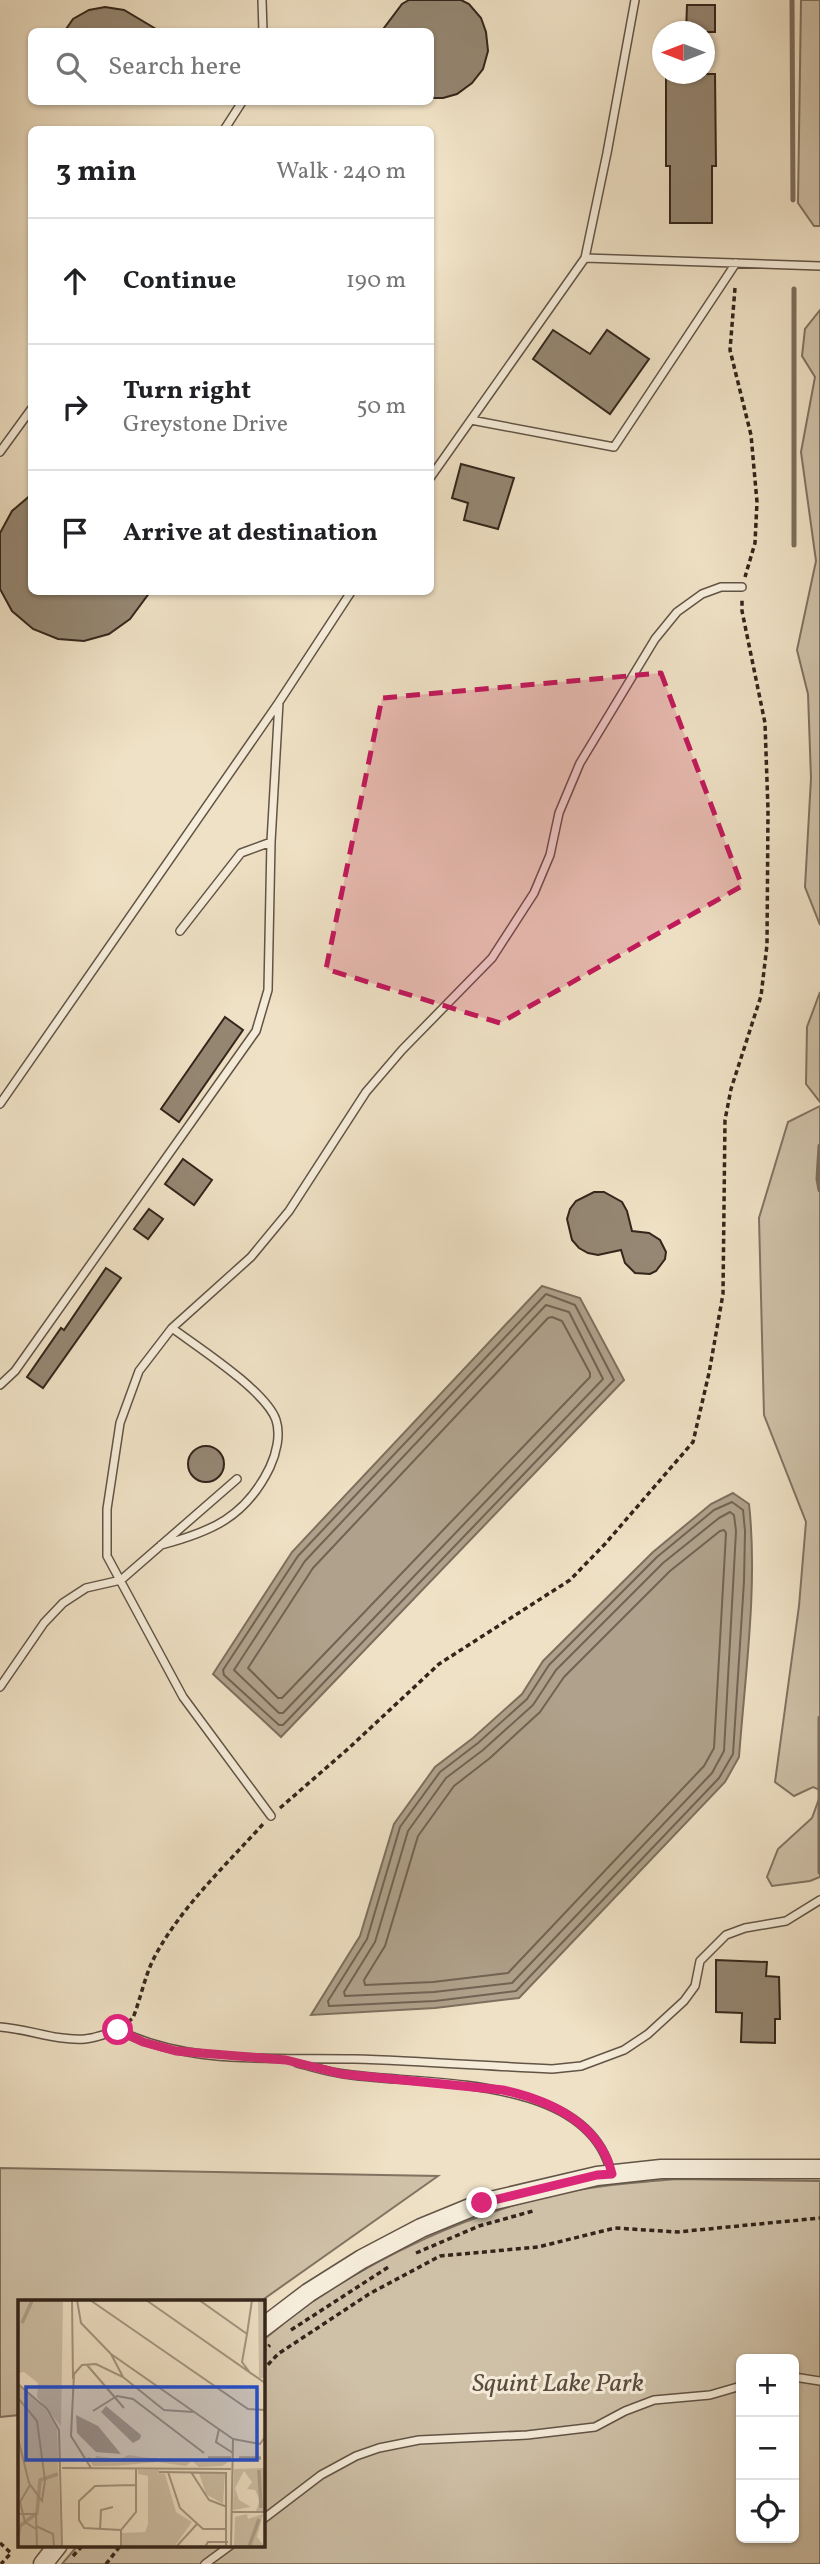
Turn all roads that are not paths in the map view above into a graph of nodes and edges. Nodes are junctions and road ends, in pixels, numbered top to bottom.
1 (262, 0) edge
2 (635, 0) edge
3 (263, 28) edge
4 (240, 105) edge
5 (227, 126) edge
6 (585, 258) junction
7 (736, 263) junction
8 (820, 266) edge
9 (28, 414) edge
10 (471, 421) junction
11 (0, 452) edge
12 (434, 472) edge
13 (743, 587) road end
14 (349, 595) edge
15 (279, 702) junction
16 (271, 842) junction
17 (180, 932) dead end
18 (0, 1104) edge
19 (172, 1328) junction
20 (0, 1385) edge
21 (237, 1479) dead end
22 (161, 1545) junction
23 (121, 1580) junction
24 (0, 1687) edge
25 (271, 1816) road end
26 (820, 1900) edge
27 (0, 2027) edge
28 (286, 2060) junction
29 (820, 2168) edge
30 (604, 2175) junction
31 (268, 2335) edge
32 (799, 2378) edge
33 (820, 2381) edge
34 (736, 2387) edge
35 (264, 2519) edge
36 (57, 2546) edge
37 (230, 2546) edge
38 (43, 2564) edge
39 (205, 2564) edge

1 - 3 lane
2 - 6 lane
4 - 5 lane
6 - 7 lane
6 - 10 lane
7 - 8 lane
7 - 10 lane
9 - 11 lane
10 - 12 lane
13 - 19 lane
14 - 15 lane
15 - 16 lane
15 - 18 lane
16 - 17 lane
16 - 20 lane
19 - 22 lane
19 - 23 lane
21 - 22 lane
22 - 23 lane
23 - 24 lane
23 - 25 lane
26 - 28 lane
27 - 28 lane
28 - 30 lane
29 - 30 street
30 - 31 street
32 - 33 lane
34 - 35 lane
36 - 38 street
37 - 39 lane

